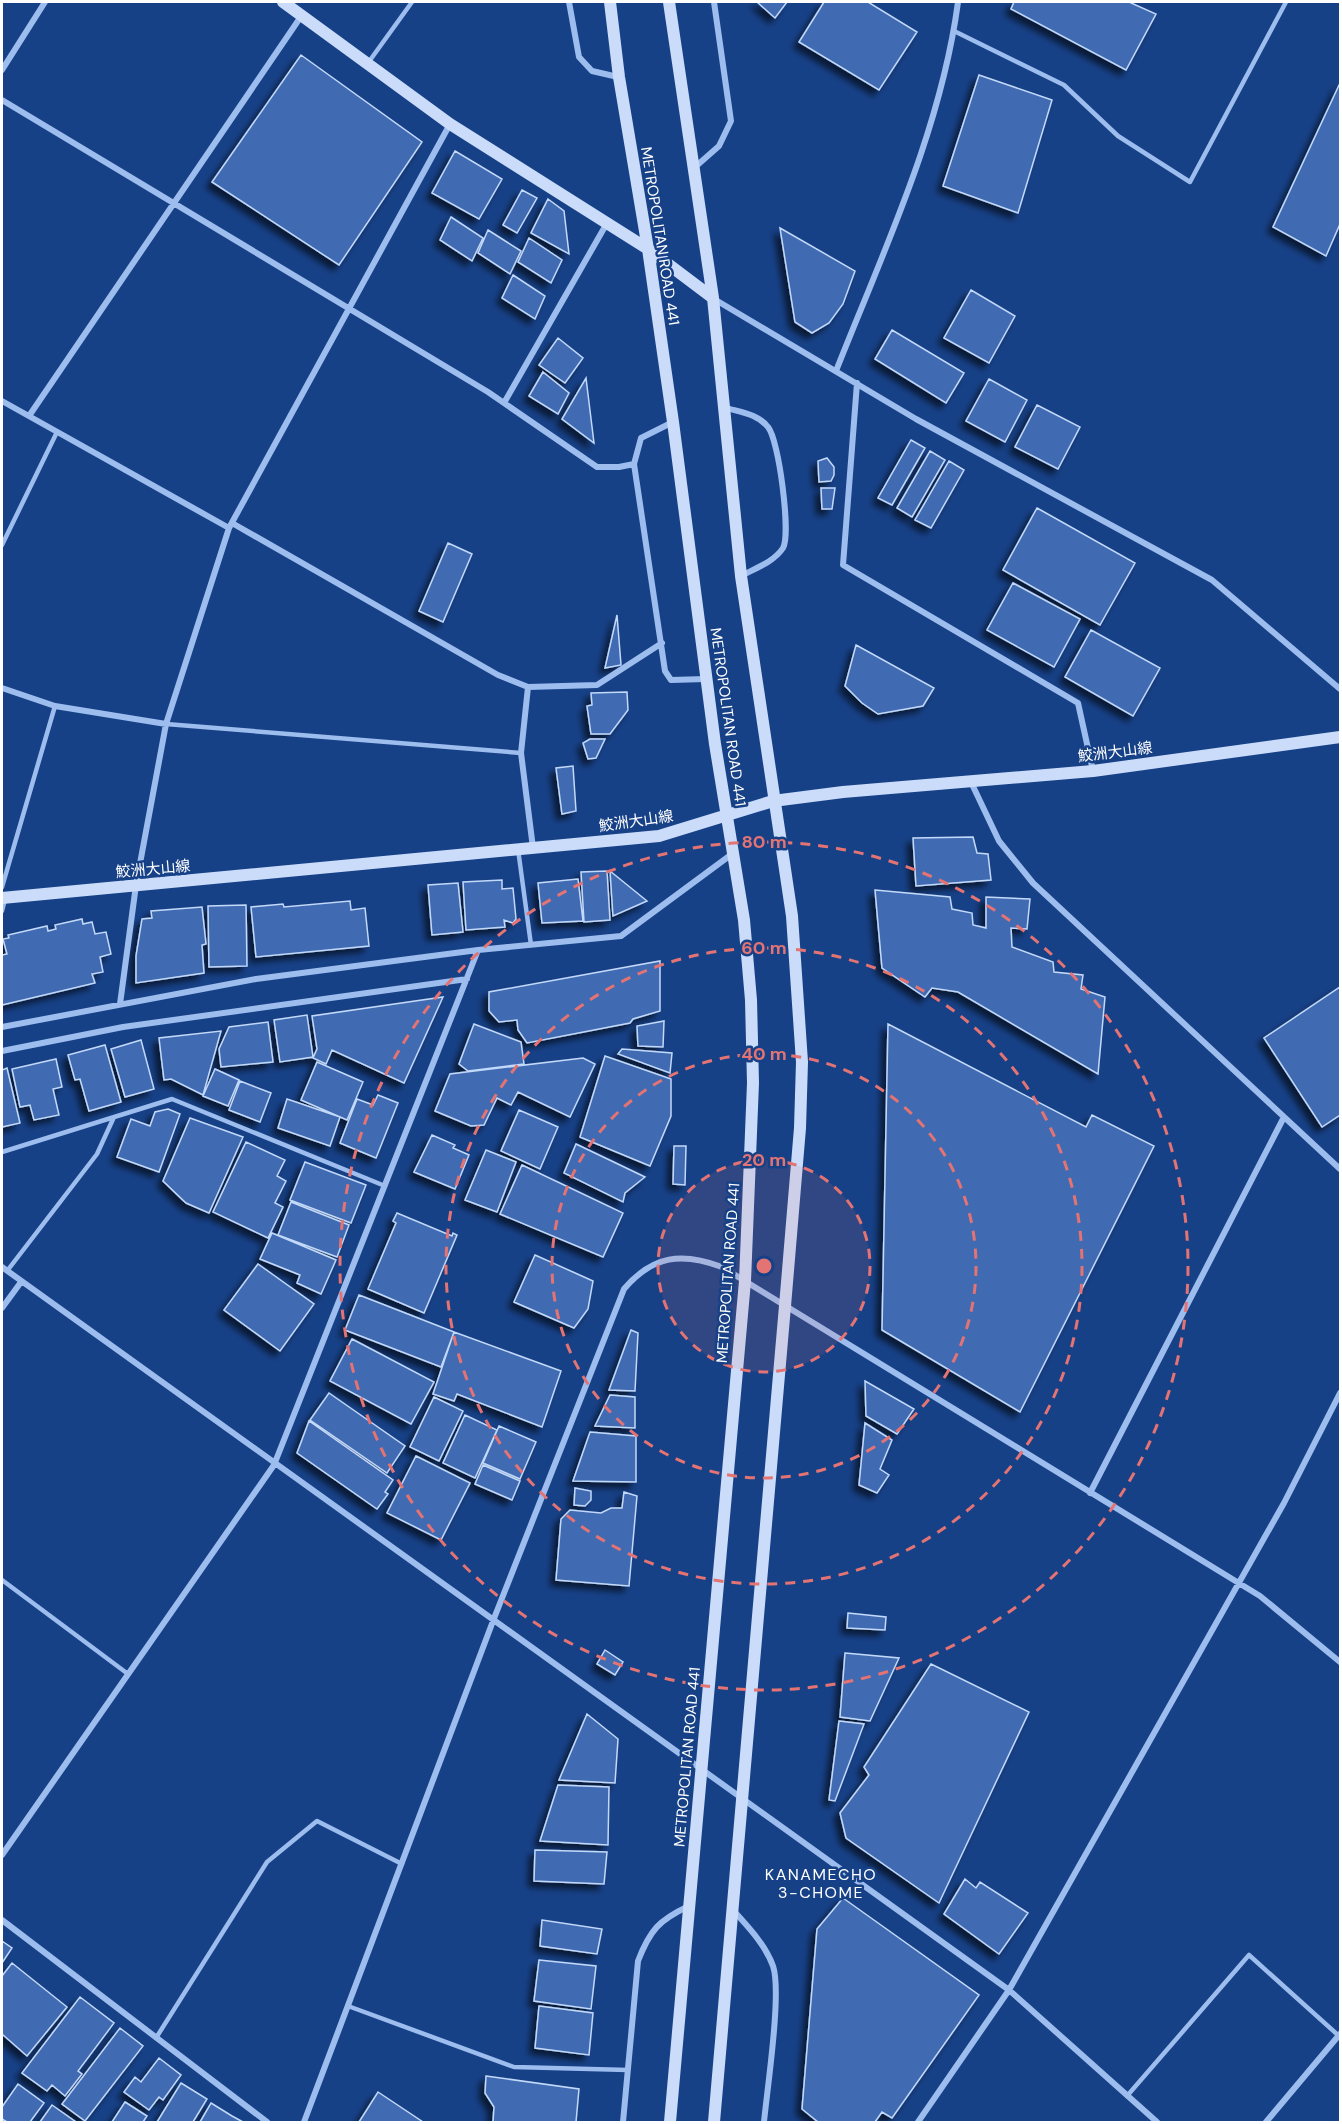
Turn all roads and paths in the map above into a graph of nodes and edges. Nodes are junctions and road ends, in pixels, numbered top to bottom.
1 (45, 2) edge
2 (283, 2) edge
3 (412, 2) edge
4 (569, 2) edge
5 (610, 2) edge
6 (669, 2) edge
7 (714, 2) edge
8 (958, 2) edge
9 (1286, 2) edge
10 (302, 15) junction
11 (954, 31) junction
12 (368, 63) junction
13 (2, 70) edge
14 (619, 77) junction
15 (2, 99) edge
16 (450, 124) junction
17 (693, 168) junction
18 (173, 202) junction
19 (607, 223) junction
20 (648, 249) junction
21 (713, 298) junction
22 (350, 308) junction
23 (836, 371) junction
24 (857, 383) junction
25 (2, 401) edge
26 (504, 403) junction
27 (722, 407) junction
28 (29, 416) junction
29 (673, 422) junction
30 (57, 432) junction
31 (634, 464) junction
32 (230, 525) junction
33 (2, 545) edge
34 (741, 576) junction
35 (662, 642) junction
36 (707, 679) junction
37 (528, 687) junction
38 (2, 688) edge
39 (1341, 689) edge
40 (55, 706) junction
41 (166, 724) junction
42 (1341, 737) edge
43 (520, 753) junction
44 (1093, 771) junction
45 (971, 781) junction
46 (773, 801) junction
47 (728, 817) junction
48 (533, 848) junction
49 (518, 849) junction
50 (734, 853) junction
51 (136, 885) junction
52 (3, 894) edge
53 (2, 911) edge
54 (531, 945) junction
55 (478, 950) junction
56 (467, 979) junction
57 (120, 1004) junction
58 (2, 1027) edge
59 (2, 1051) edge
60 (1284, 1117) junction
61 (114, 1118) junction
62 (2, 1152) edge
63 (1341, 1169) edge
64 (385, 1186) junction
65 (4, 1269) edge
66 (745, 1281) junction
67 (21, 1282) junction
68 (785, 1306) junction
69 (2, 1308) edge
70 (1341, 1393) edge
71 (274, 1465) junction
72 (1090, 1493) junction
73 (2, 1580) edge
74 (1239, 1583) junction
75 (493, 1621) junction
76 (1341, 1662) edge
77 (128, 1674) junction
78 (700, 1771) junction
79 (743, 1800) junction
80 (2, 1856) edge
81 (402, 1864) junction
82 (689, 1906) junction
83 (732, 1910) junction
84 (2, 1920) edge
85 (1009, 1990) junction
86 (348, 2006) junction
87 (1340, 2035) edge
88 (156, 2038) junction
89 (628, 2070) junction
90 (1127, 2096) junction
91 (267, 2122) edge
92 (304, 2122) edge
93 (623, 2122) edge
94 (670, 2122) edge
95 (714, 2122) edge
96 (764, 2122) edge
97 (918, 2122) edge
98 (1157, 2122) edge
99 (1266, 2122) edge

1 - 13 street
2 - 10 main road
3 - 12 lane
4 - 14 street
5 - 14 main road, METROPOLITAN ROAD 441
6 - 17 main road
7 - 17 street
8 - 11 street
9 - 11 lane
10 - 12 main road
10 - 18 street
11 - 23 street
12 - 16 main road
14 - 20 main road, METROPOLITAN ROAD 441
15 - 18 street
16 - 19 main road
16 - 22 street
17 - 21 main road
18 - 22 street
18 - 28 street
19 - 20 main road
19 - 26 street
20 - 21 main road
20 - 29 main road, METROPOLITAN ROAD 441
21 - 23 street
21 - 27 main road
22 - 26 street
22 - 32 street
23 - 24 street
24 - 39 street
24 - 44 street
25 - 28 street
26 - 31 street
27 - 34 main road
27 - 34 street
28 - 30 street
29 - 31 street
29 - 36 main road, METROPOLITAN ROAD 441
30 - 32 street
30 - 33 lane
31 - 35 street
32 - 37 street
32 - 41 street
34 - 46 main road
35 - 36 street
35 - 37 street
36 - 47 main road, METROPOLITAN ROAD 441
37 - 43 street
38 - 40 street
40 - 41 street
40 - 52 lane
41 - 43 lane
41 - 51 street
42 - 44 main road, 鮫洲大山線
43 - 48 street
44 - 45 main road, 鮫洲大山線
45 - 46 main road, 鮫洲大山線
45 - 60 street
46 - 47 main road, 鮫洲大山線
46 - 68 main road
47 - 48 main road, 鮫洲大山線
47 - 50 main road, METROPOLITAN ROAD 441
48 - 49 main road, 鮫洲大山線
49 - 51 main road, 鮫洲大山線
49 - 54 lane
50 - 54 street
50 - 66 main road, METROPOLITAN ROAD 441
51 - 52 main road, 鮫洲大山線
51 - 57 street
52 - 53 lane
54 - 55 street
55 - 56 street
55 - 57 street
56 - 59 street
56 - 64 street
57 - 58 street
60 - 63 street
60 - 72 street
61 - 62 lane
61 - 64 lane
61 - 65 lane
64 - 71 street
65 - 67 street
66 - 68 street
66 - 75 street
66 - 78 main road, METROPOLITAN ROAD 441
67 - 69 street
67 - 71 street
68 - 72 street
68 - 79 main road
70 - 74 street
71 - 75 street
71 - 77 street
72 - 74 street
73 - 77 lane
74 - 76 street
74 - 85 street
75 - 78 street
75 - 81 street
77 - 80 street
78 - 79 street
78 - 82 main road, METROPOLITAN ROAD 441
79 - 83 main road
79 - 85 street
81 - 86 street
81 - 88 lane
82 - 89 street
82 - 94 main road, METROPOLITAN ROAD 441
83 - 95 main road
83 - 96 street
84 - 88 street
85 - 90 street
85 - 97 street
86 - 89 lane
86 - 92 street
87 - 90 lane
87 - 99 street
88 - 91 street
89 - 93 street
90 - 98 street

